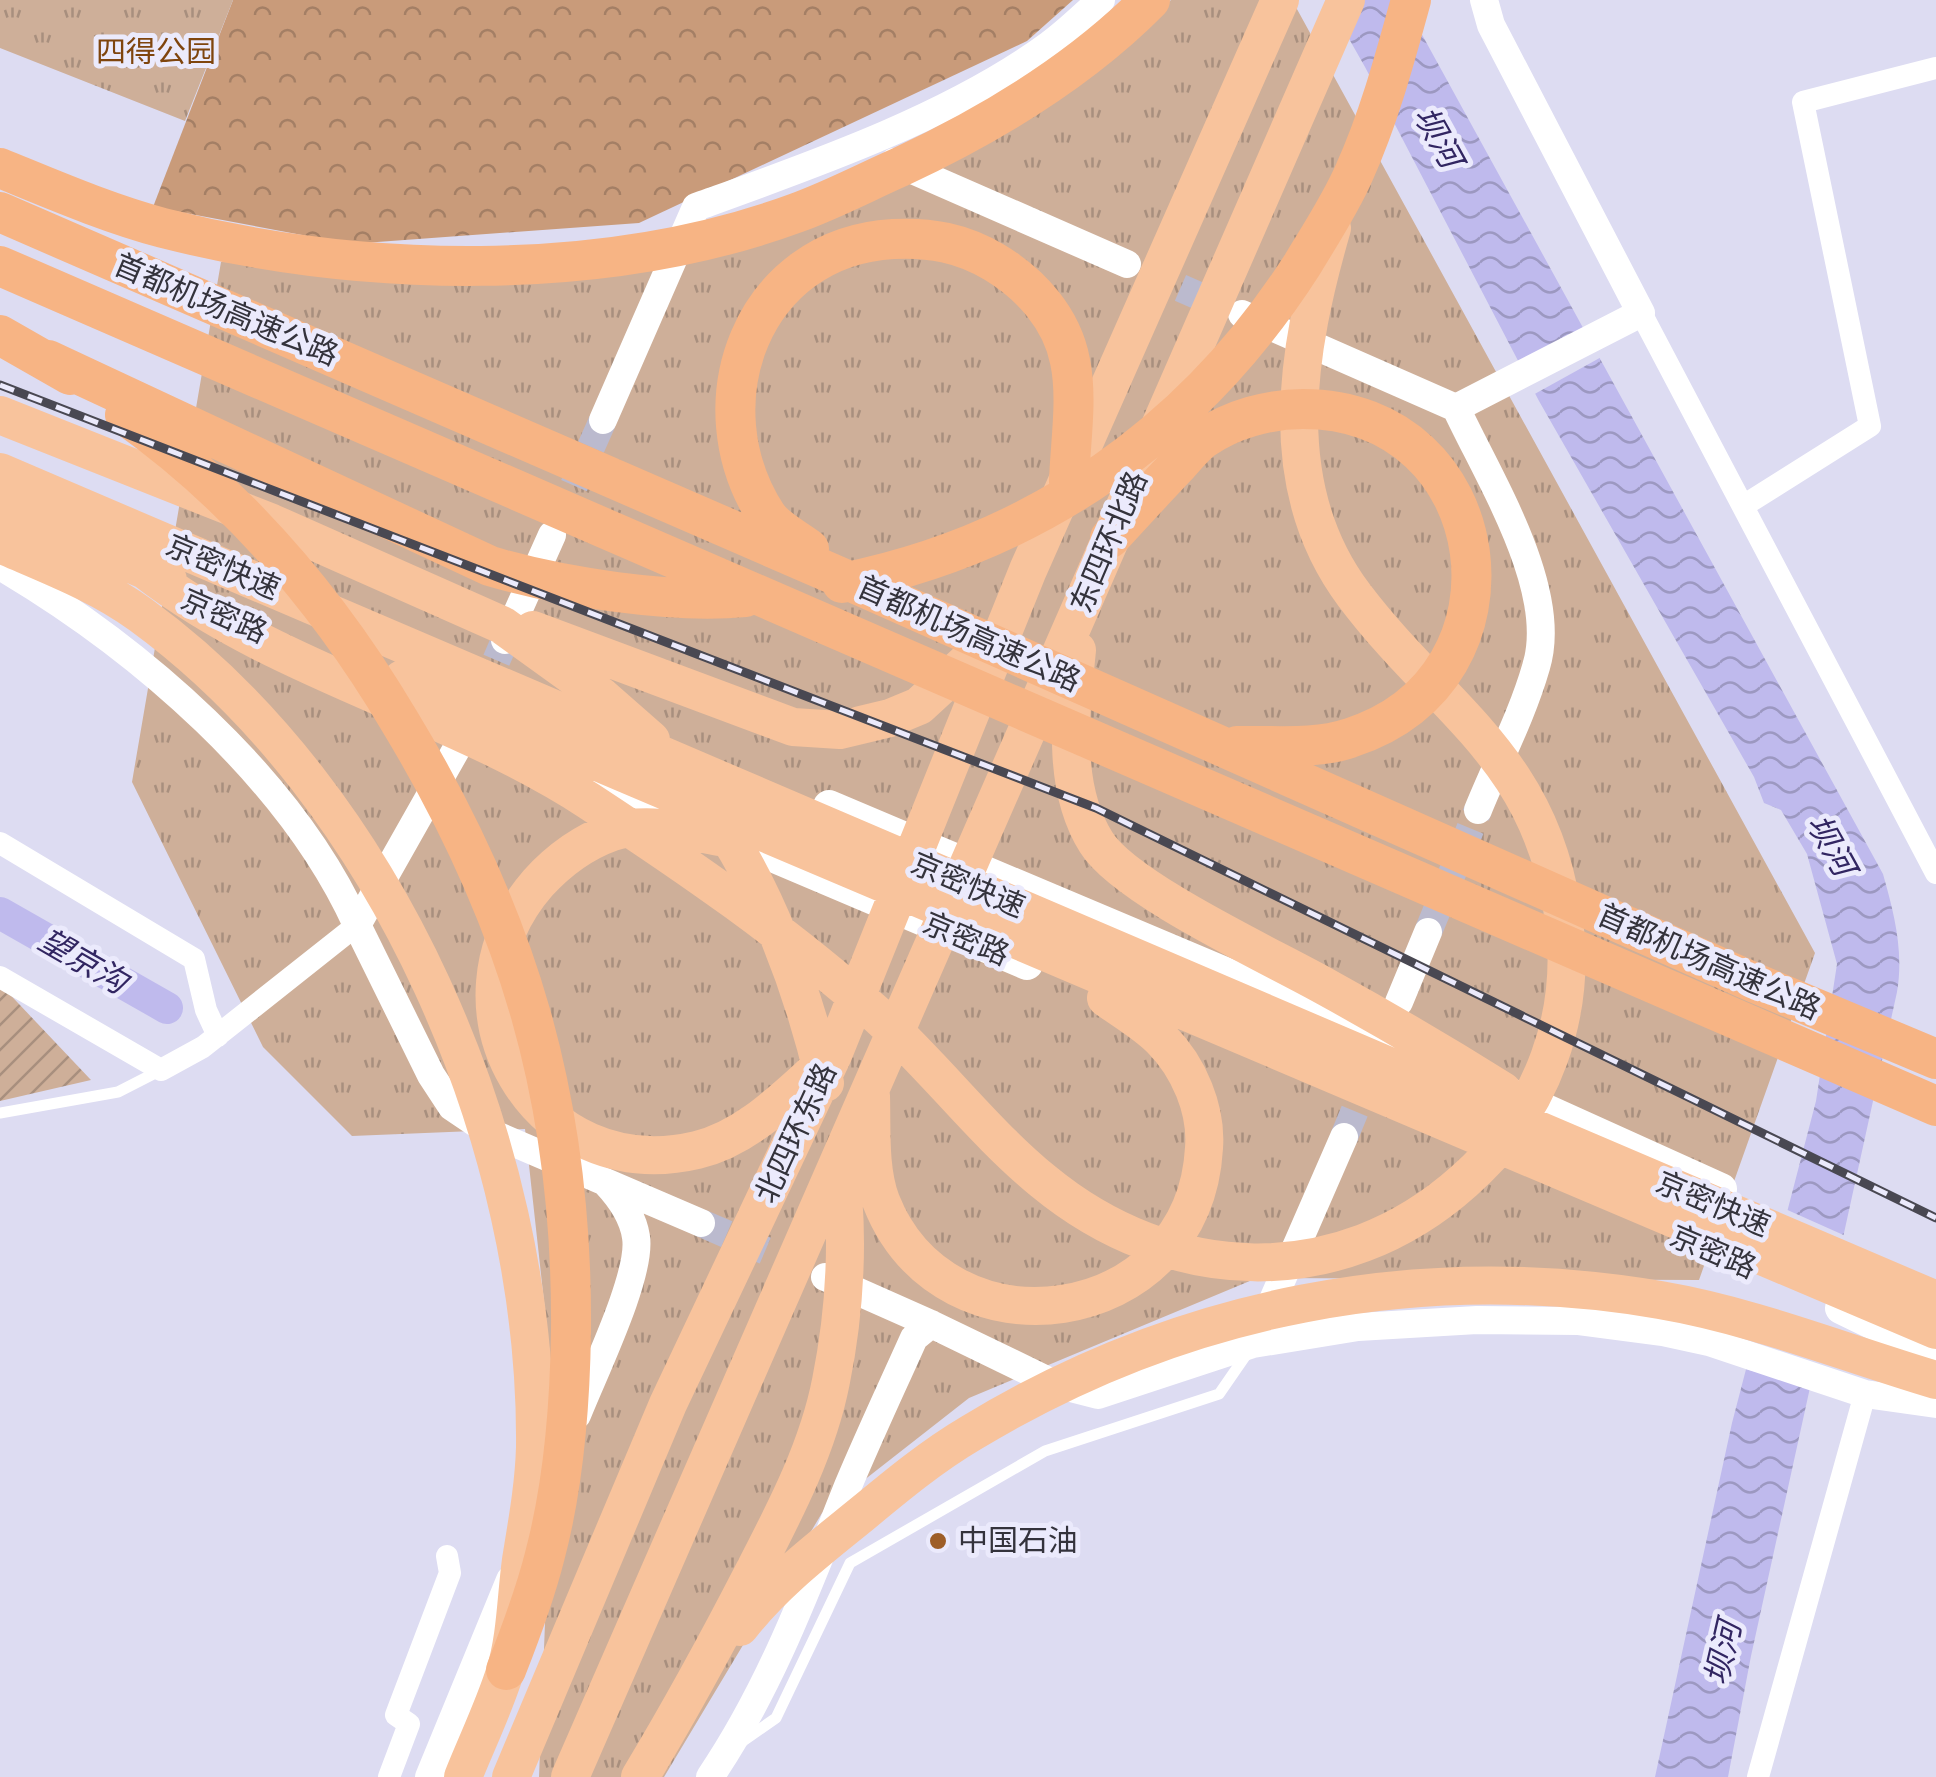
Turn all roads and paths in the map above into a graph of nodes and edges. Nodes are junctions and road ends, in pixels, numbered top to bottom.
1 (1101, 0) edge
2 (1150, 0) edge
3 (1280, 0) edge
4 (1346, 0) edge
5 (1411, 0) edge
6 (1484, 0) edge
7 (1936, 68) edge
8 (862, 164) junction
9 (0, 168) edge
10 (1340, 200) junction
11 (0, 212) edge
12 (1126, 264) tunnel mouth
13 (0, 266) edge
14 (1641, 313) junction
15 (1242, 314) tunnel mouth
16 (0, 334) edge
17 (48, 360) junction
18 (1456, 408) junction
19 (0, 415) edge
20 (603, 420) tunnel mouth
21 (0, 456) edge
22 (0, 472) edge
23 (1069, 482) junction
24 (1743, 506) junction
25 (0, 507) edge
26 (0, 516) edge
27 (552, 535) tunnel mouth
28 (1110, 538) junction
29 (0, 544) edge
30 (0, 566) edge
31 (145, 570) junction
32 (1028, 570) junction
33 (856, 584) junction
34 (420, 587) junction
35 (1081, 608) junction
36 (505, 640) tunnel mouth
37 (461, 741) dead end
38 (1223, 746) junction
39 (1478, 810) tunnel mouth
40 (726, 838) junction
41 (0, 843) edge
42 (1936, 873) edge
43 (356, 925) junction
44 (1428, 932) tunnel mouth
45 (0, 976) edge
46 (1106, 998) junction
47 (1749, 1002) junction
48 (1404, 1017) junction
49 (218, 1036) junction
50 (833, 1055) junction
51 (1931, 1056) edge
52 (161, 1070) junction
53 (870, 1083) junction
54 (1503, 1091) junction
55 (1929, 1103) edge
56 (0, 1113) edge
57 (1344, 1137) tunnel mouth
58 (601, 1179) junction
59 (636, 1235) junction
60 (1936, 1282) edge
61 (820, 1284) tunnel mouth
62 (1936, 1300) edge
63 (1711, 1327) junction
64 (1936, 1330) edge
65 (923, 1331) junction
66 (1253, 1344) junction
67 (1936, 1354) edge
68 (1854, 1363) junction
69 (1936, 1380) edge
70 (1936, 1404) edge
71 (447, 1556) dead end
72 (506, 1670) junction
73 (698, 1680) junction
74 (727, 1752) junction
75 (389, 1777) edge
76 (429, 1777) edge
77 (463, 1777) edge
78 (511, 1777) edge
79 (570, 1777) edge
80 (640, 1777) edge
81 (710, 1777) edge
82 (1758, 1777) edge

1 - 8 street
2 - 8 highway
3 - 23 highway, 东四环北路
4 - 28 highway, 东四环北路
5 - 10 highway
6 - 14 street
7 - 24 street
8 - 9 highway
8 - 12 street
8 - 20 street
10 - 17 highway
10 - 31 highway
11 - 33 highway, 首都机场高速公路
13 - 47 highway, 首都机场高速公路
14 - 18 street
14 - 24 street
15 - 18 street
16 - 17 highway
17 - 72 highway
18 - 39 street
19 - 34 highway
21 - 54 main road, 京密路
22 - 62 highway, 京密快速
23 - 32 highway, 北四环东路
23 - 33 highway
24 - 42 street
25 - 31 highway, 京密快速
26 - 40 main road, 京密路
27 - 36 street
28 - 35 highway, 东四环北路
28 - 38 highway
29 - 72 highway
30 - 43 street
31 - 64 highway, 京密快速
32 - 34 highway
32 - 50 highway, 北四环东路
33 - 38 highway, 首都机场高速公路
34 - 73 highway
35 - 48 highway
35 - 53 highway, 东四环北路
37 - 43 street
38 - 47 highway, 首都机场高速公路
40 - 46 main road, 京密路
40 - 50 highway
41 - 49 street
43 - 49 street
43 - 58 street
44 - 48 street
45 - 52 street
46 - 53 highway
46 - 68 main road, 京密路
47 - 51 highway, 首都机场高速公路
47 - 55 highway, 首都机场高速公路
48 - 54 highway
49 - 52 street
50 - 78 highway, 北四环东路
52 - 56 lane
53 - 79 highway, 北四环东路
54 - 60 main road, 京密路
57 - 66 street
58 - 59 street
58 - 59 street
59 - 76 street
61 - 65 street
63 - 66 street
63 - 68 highway
63 - 73 highway
65 - 66 street
65 - 74 street
66 - 74 lane
67 - 68 main road, 京密路
68 - 69 highway
68 - 70 street
68 - 82 street
71 - 75 street
72 - 77 highway
73 - 80 highway
74 - 81 street

